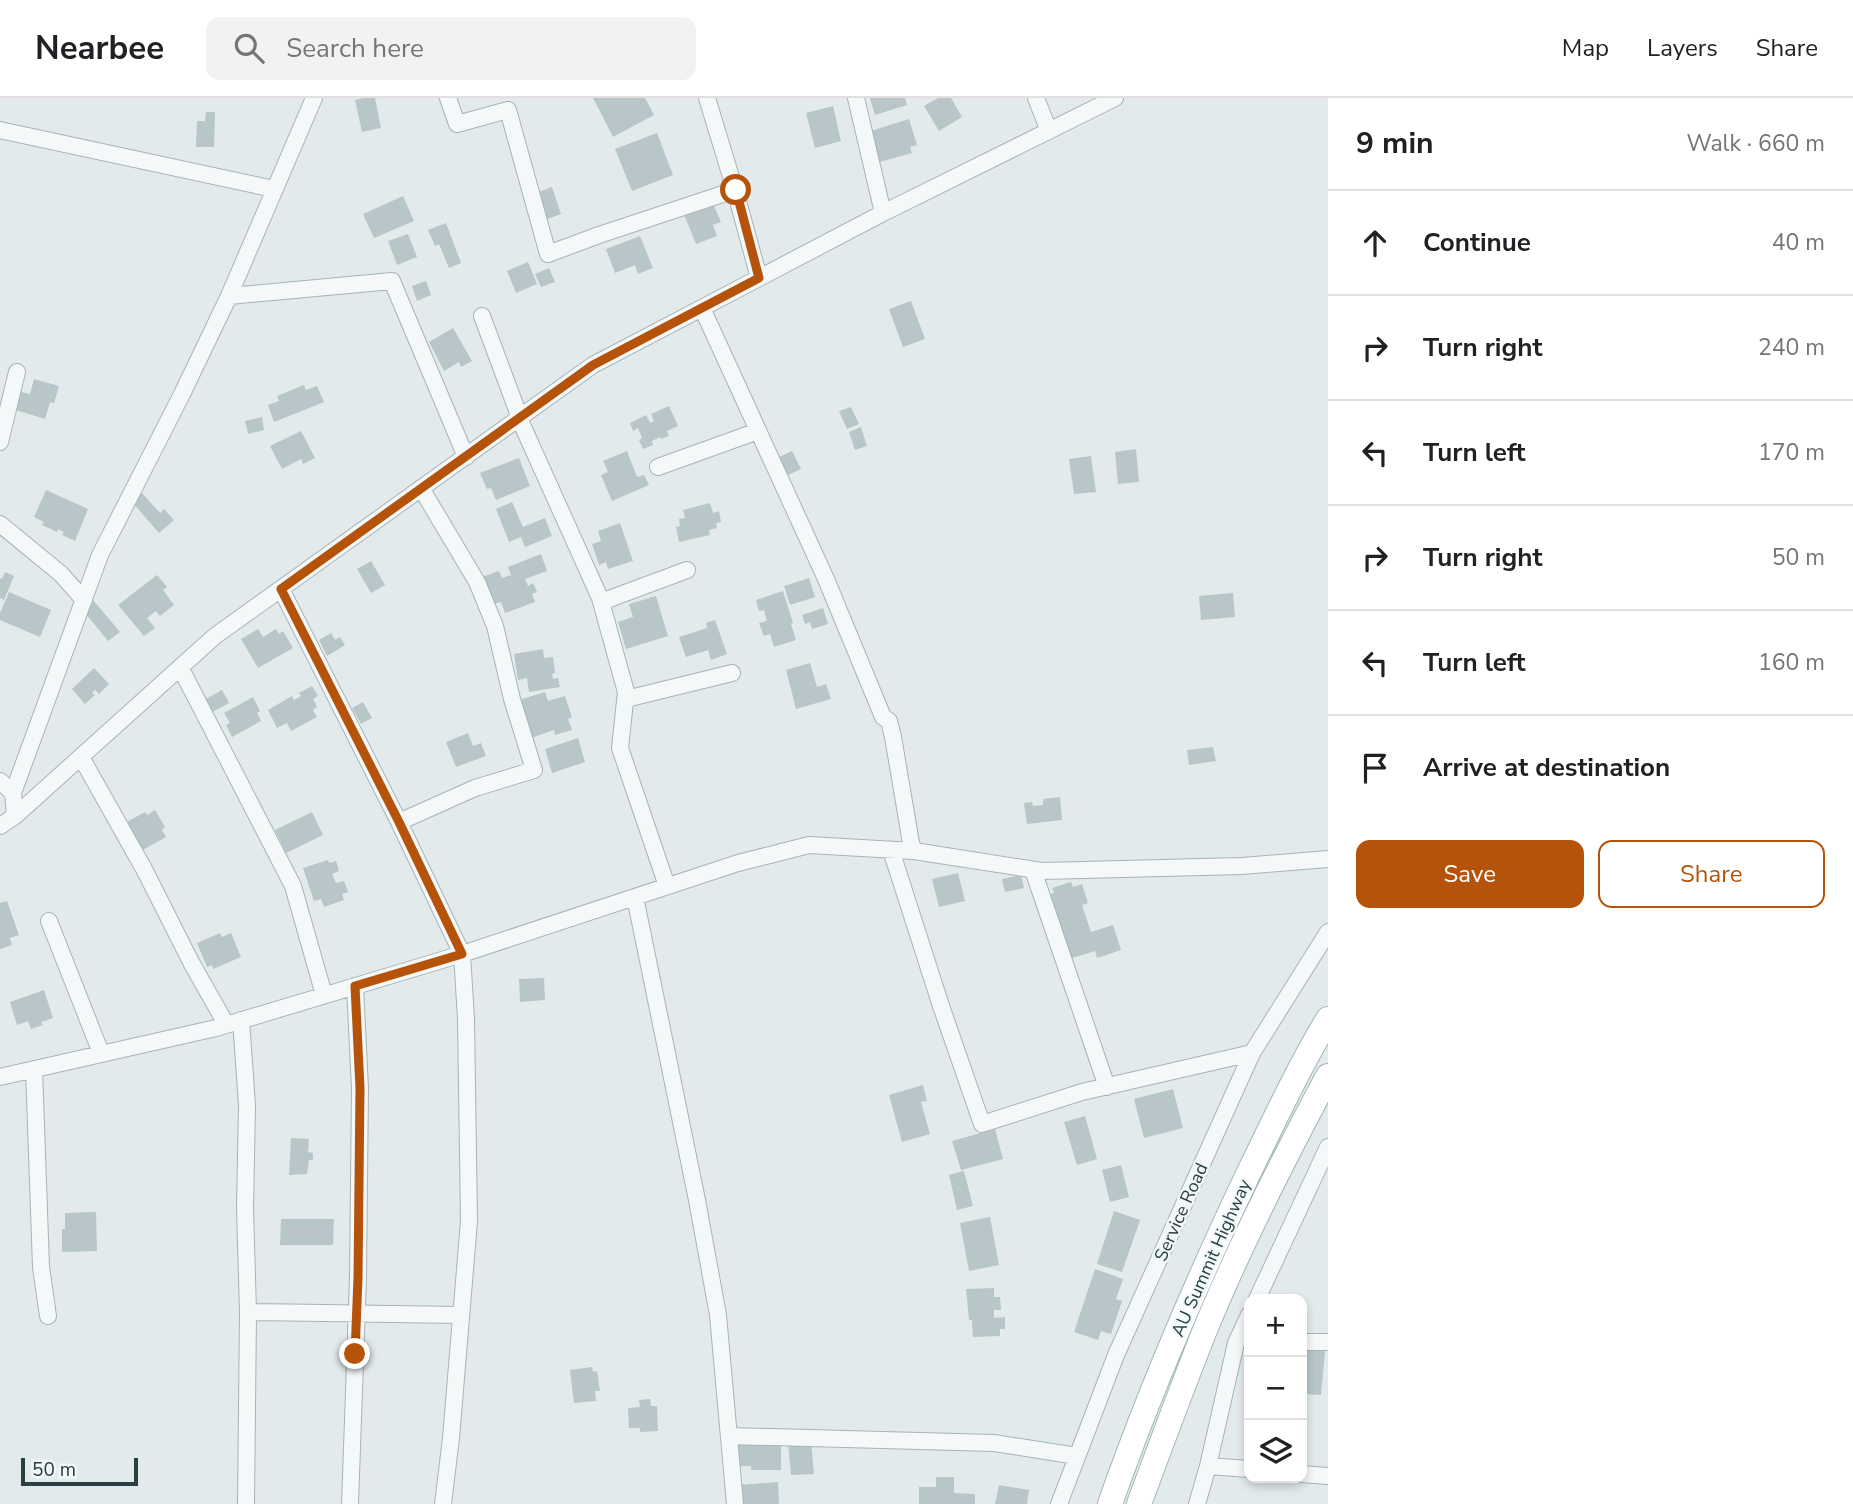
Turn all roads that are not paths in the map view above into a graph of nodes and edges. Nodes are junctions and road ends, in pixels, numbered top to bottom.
1 (314, 98) edge
2 (448, 98) edge
3 (707, 98) edge
4 (856, 98) edge
5 (1035, 98) edge
6 (1115, 98) edge
7 (0, 130) edge
8 (1049, 131) junction
9 (274, 189) junction
10 (736, 190) junction
11 (883, 213) junction
12 (759, 278) junction
13 (229, 296) junction
14 (702, 308) junction
15 (482, 316) dead end
16 (17, 372) dead end
17 (519, 418) junction
18 (758, 431) junction
19 (0, 442) edge
20 (466, 457) junction
21 (658, 467) dead end
22 (421, 488) junction
23 (0, 524) edge
24 (687, 570) dead end
25 (281, 589) junction
26 (84, 600) junction
27 (601, 602) junction
28 (180, 667) junction
29 (732, 673) dead end
30 (625, 699) junction
31 (81, 757) junction
32 (0, 781) edge
33 (13, 793) junction
34 (15, 816) junction
35 (399, 822) junction
36 (0, 827) edge
37 (891, 850) junction
38 (914, 851) junction
39 (1328, 859) edge
40 (1033, 870) junction
41 (667, 886) junction
42 (635, 897) junction
43 (49, 921) dead end
44 (1328, 932) edge
45 (462, 954) junction
46 (355, 986) junction
47 (324, 995) junction
48 (1328, 1018) edge
49 (233, 1022) junction
50 (1252, 1052) junction
51 (101, 1054) junction
52 (34, 1069) junction
53 (1328, 1076) edge
54 (0, 1077) edge
55 (1107, 1087) junction
56 (1328, 1147) edge
57 (1259, 1294) edge
58 (248, 1312) junction
59 (356, 1314) junction
60 (461, 1315) junction
61 (48, 1316) dead end
62 (1307, 1342) edge
63 (1328, 1342) edge
64 (1243, 1343) edge
65 (729, 1436) junction
66 (1077, 1456) junction
67 (1209, 1466) junction
68 (1244, 1469) edge
69 (1307, 1474) edge
70 (1328, 1476) edge
71 (246, 1504) edge
72 (350, 1504) edge
73 (443, 1504) edge
74 (735, 1504) edge
75 (1059, 1504) edge
76 (1110, 1504) edge
77 (1139, 1504) edge
78 (1197, 1504) edge

1 - 9 street
2 - 10 street
3 - 10 street
4 - 11 street
5 - 8 street
6 - 8 street
7 - 9 street
8 - 11 street
9 - 13 street
10 - 12 street
11 - 12 street
12 - 14 street
13 - 20 street
13 - 26 street
14 - 17 street
14 - 18 street
15 - 17 street
16 - 19 street
17 - 20 street
17 - 27 street
18 - 21 street
18 - 38 street
20 - 22 street
22 - 25 street
22 - 35 street
23 - 26 street
24 - 27 street
25 - 28 street
25 - 35 street
26 - 33 street
27 - 30 street
28 - 31 street
28 - 47 street
29 - 30 street
30 - 41 street
31 - 34 street
31 - 49 street
32 - 33 street
33 - 34 street
34 - 36 street
35 - 45 street
37 - 38 street
37 - 41 street
37 - 55 street
38 - 40 street
39 - 40 street
40 - 55 street
41 - 42 street
42 - 45 street
42 - 65 street
43 - 51 street
44 - 50 street, Service Road
45 - 46 street
45 - 60 street
46 - 47 street
46 - 59 street
47 - 49 street
48 - 76 main road, AU Summit Highway
49 - 51 street
49 - 58 street
50 - 55 street
50 - 66 street, Service Road
51 - 52 street
52 - 54 street
52 - 61 street
53 - 77 main road, AU Summit Highway
56 - 57 street
58 - 59 street
58 - 71 street
59 - 60 street
59 - 72 street
60 - 73 street
62 - 63 street
64 - 67 street
65 - 66 street
65 - 74 street
66 - 75 street, Service Road
67 - 68 street
67 - 78 street
69 - 70 street

